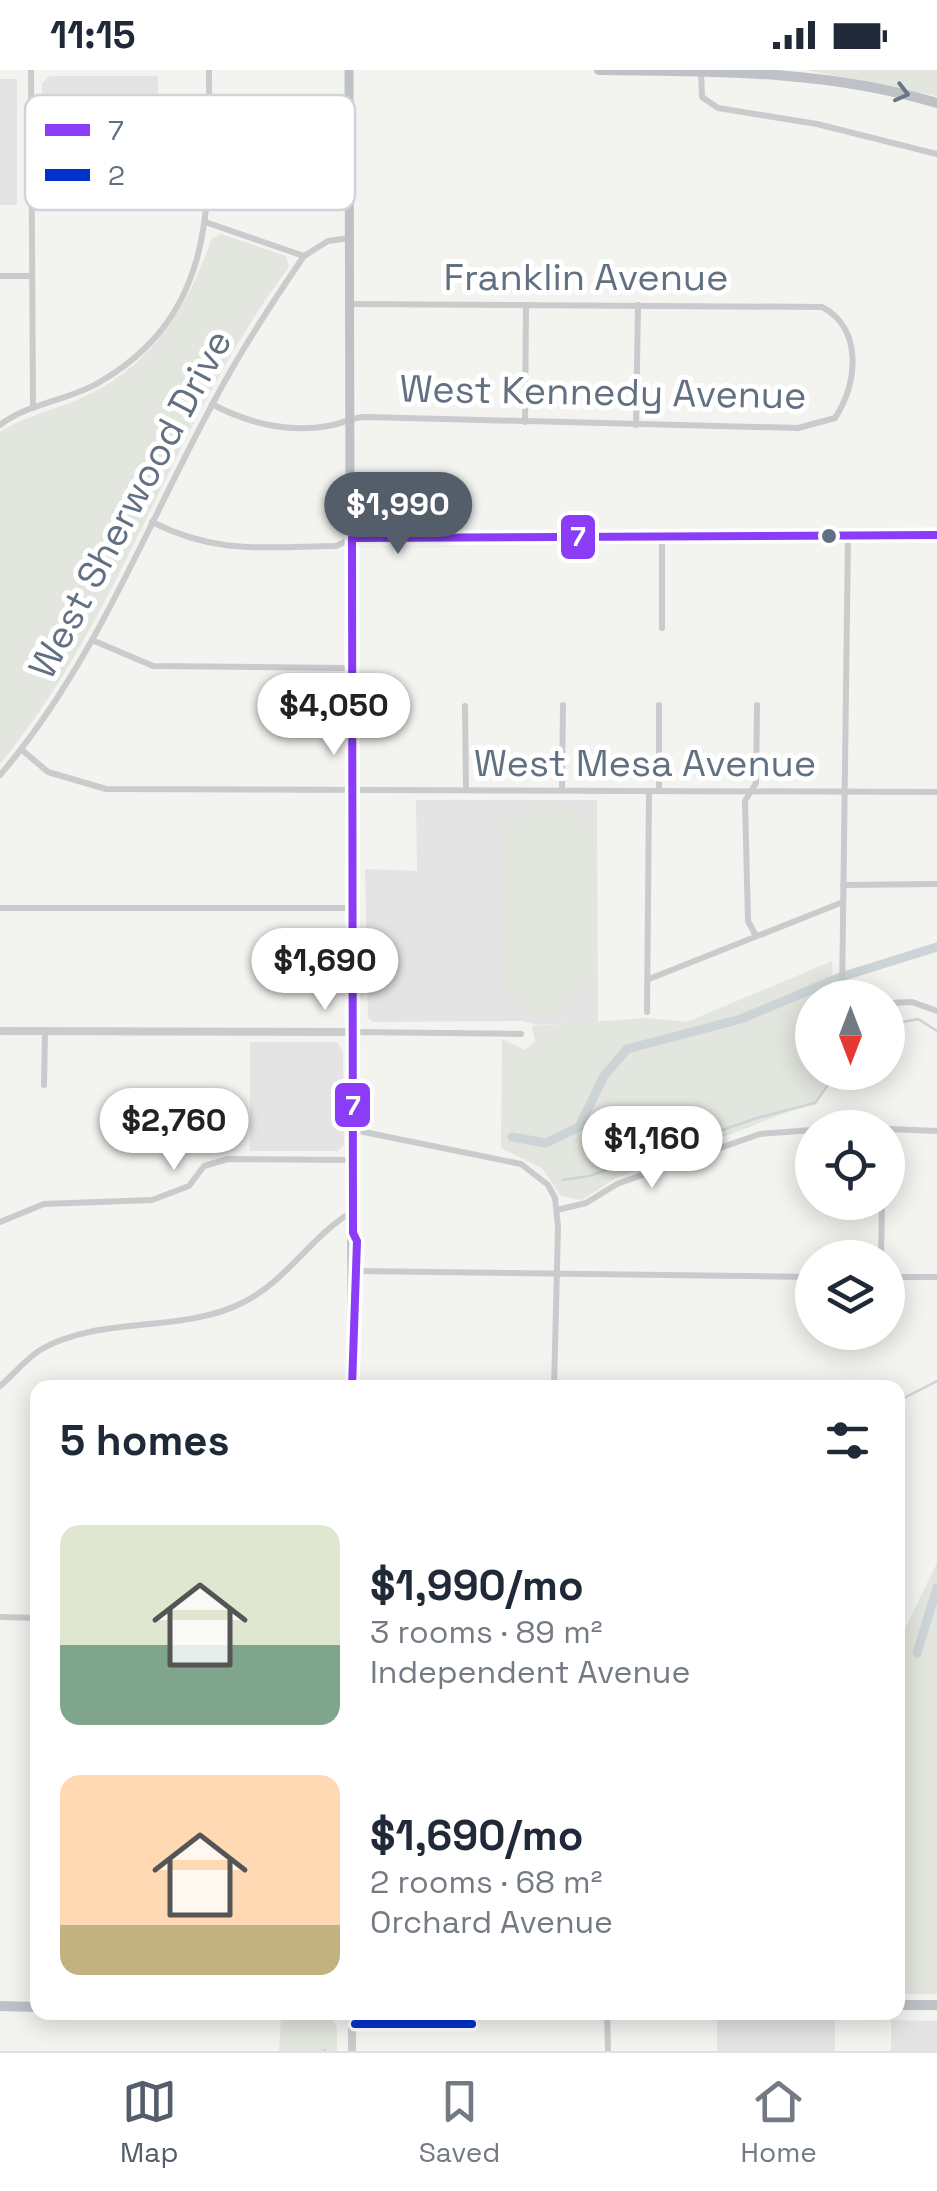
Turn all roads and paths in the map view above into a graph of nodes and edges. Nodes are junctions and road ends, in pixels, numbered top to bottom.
1 (210, 70) edge
2 (349, 70) edge
3 (599, 70) edge
4 (701, 70) edge
5 (210, 95) edge
6 (349, 95) edge
7 (937, 103) edge
8 (937, 154) edge
9 (31, 210) edge
10 (208, 210) edge
11 (350, 210) edge
12 (208, 223) junction
13 (350, 238) junction
14 (304, 256) junction
15 (0, 276) edge
16 (31, 276) junction
17 (350, 304) junction
18 (526, 304) junction
19 (638, 305) junction
20 (212, 404) junction
21 (845, 404) joint
22 (33, 408) junction
23 (0, 412) edge
24 (12, 416) junction
25 (350, 418) junction
26 (525, 422) junction
27 (636, 424) junction
28 (0, 426) edge
29 (152, 522) junction
30 (848, 536) junction
31 (937, 536) edge
32 (352, 538) junction
33 (662, 539) junction
34 (662, 628) dead end
35 (92, 640) junction
36 (352, 668) junction
37 (562, 705) dead end
38 (659, 705) dead end
39 (757, 705) dead end
40 (466, 706) dead end
41 (22, 750) junction
42 (0, 774) edge
43 (353, 789) junction
44 (466, 790) junction
45 (562, 790) junction
46 (654, 790) junction
47 (752, 791) junction
48 (844, 792) junction
49 (937, 792) edge
50 (937, 884) edge
51 (843, 885) junction
52 (843, 902) junction
53 (0, 908) edge
54 (354, 908) junction
55 (756, 936) junction
56 (649, 979) junction
57 (842, 980) edge
58 (905, 1002) edge
59 (937, 1011) edge
60 (648, 1012) dead end
61 (0, 1031) edge
62 (45, 1031) junction
63 (354, 1032) junction
64 (520, 1034) dead end
65 (44, 1085) dead end
66 (905, 1129) edge
67 (354, 1130) junction
68 (937, 1130) edge
69 (795, 1131) edge
70 (354, 1160) junction
71 (557, 1210) junction
72 (354, 1211) junction
73 (0, 1222) edge
74 (353, 1234) junction
75 (357, 1270) junction
76 (556, 1275) junction
77 (795, 1277) edge
78 (905, 1277) edge
79 (937, 1277) edge
80 (352, 1312) junction
81 (352, 1380) edge
82 (554, 1380) edge
83 (0, 1386) edge
84 (0, 1617) edge
85 (30, 1618) edge
86 (905, 2004) edge
87 (937, 2004) edge
88 (0, 2006) edge
89 (30, 2008) edge
90 (354, 2020) edge
91 (607, 2020) edge
92 (352, 2051) edge
93 (608, 2051) edge

1 - 5 street
2 - 6 main road
3 - 4 main road
4 -> 7 main road
4 - 8 street
9 - 16 street
10 - 12 street
11 - 13 main road
12 - 14 street
12 - 22 street
13 - 14 street
13 - 17 main road
14 - 20 street, West Sherwood Drive
15 - 16 street
16 - 22 street
17 - 18 street, Franklin Avenue
17 - 25 main road
18 - 19 street, Franklin Avenue
18 - 26 street
19 - 21 street, Franklin Avenue
19 - 27 street
20 - 25 street, West Kennedy Avenue
20 - 29 street, West Sherwood Drive
21 - 27 street, West Kennedy Avenue
22 - 24 street
23 - 24 street
24 - 28 street
25 - 26 street, West Kennedy Avenue
25 - 32 main road
26 - 27 street, West Kennedy Avenue
29 - 32 street
29 - 35 street, West Sherwood Drive
30 - 31 street
30 - 33 street
30 - 48 street
32 - 33 street
32 - 36 main road
33 - 34 street
35 - 36 street
35 - 41 street, West Sherwood Drive
36 - 43 main road
37 - 45 street
38 - 46 street
39 - 47 street
40 - 44 street
41 - 42 street, West Sherwood Drive
41 - 43 street, West Mesa Avenue
43 - 44 street, West Mesa Avenue
43 - 54 main road
44 - 45 street, West Mesa Avenue
45 - 46 street, West Mesa Avenue
46 - 47 street, West Mesa Avenue
46 - 56 street
47 - 48 street, West Mesa Avenue
47 - 55 street
48 - 49 street, West Mesa Avenue
48 - 51 street
50 - 51 street
51 - 52 street
52 - 55 street
52 - 57 street
53 - 54 street
54 - 63 main road
55 - 56 street
56 - 60 street
58 - 59 street
61 - 62 street
62 - 63 street
62 - 65 street
63 - 64 street
63 - 67 main road
66 - 68 street
67 - 70 main road
67 - 71 street
69 - 71 street
70 - 72 main road
70 - 73 street
71 - 76 street
72 - 74 main road
72 - 83 street
74 - 75 main road
74 - 80 main road
75 - 76 street
75 - 80 main road
76 - 77 street
76 - 82 street
78 - 79 street
80 - 81 main road
84 - 85 street
86 - 87 main road
88 - 89 main road
90 - 92 street
91 - 93 street

